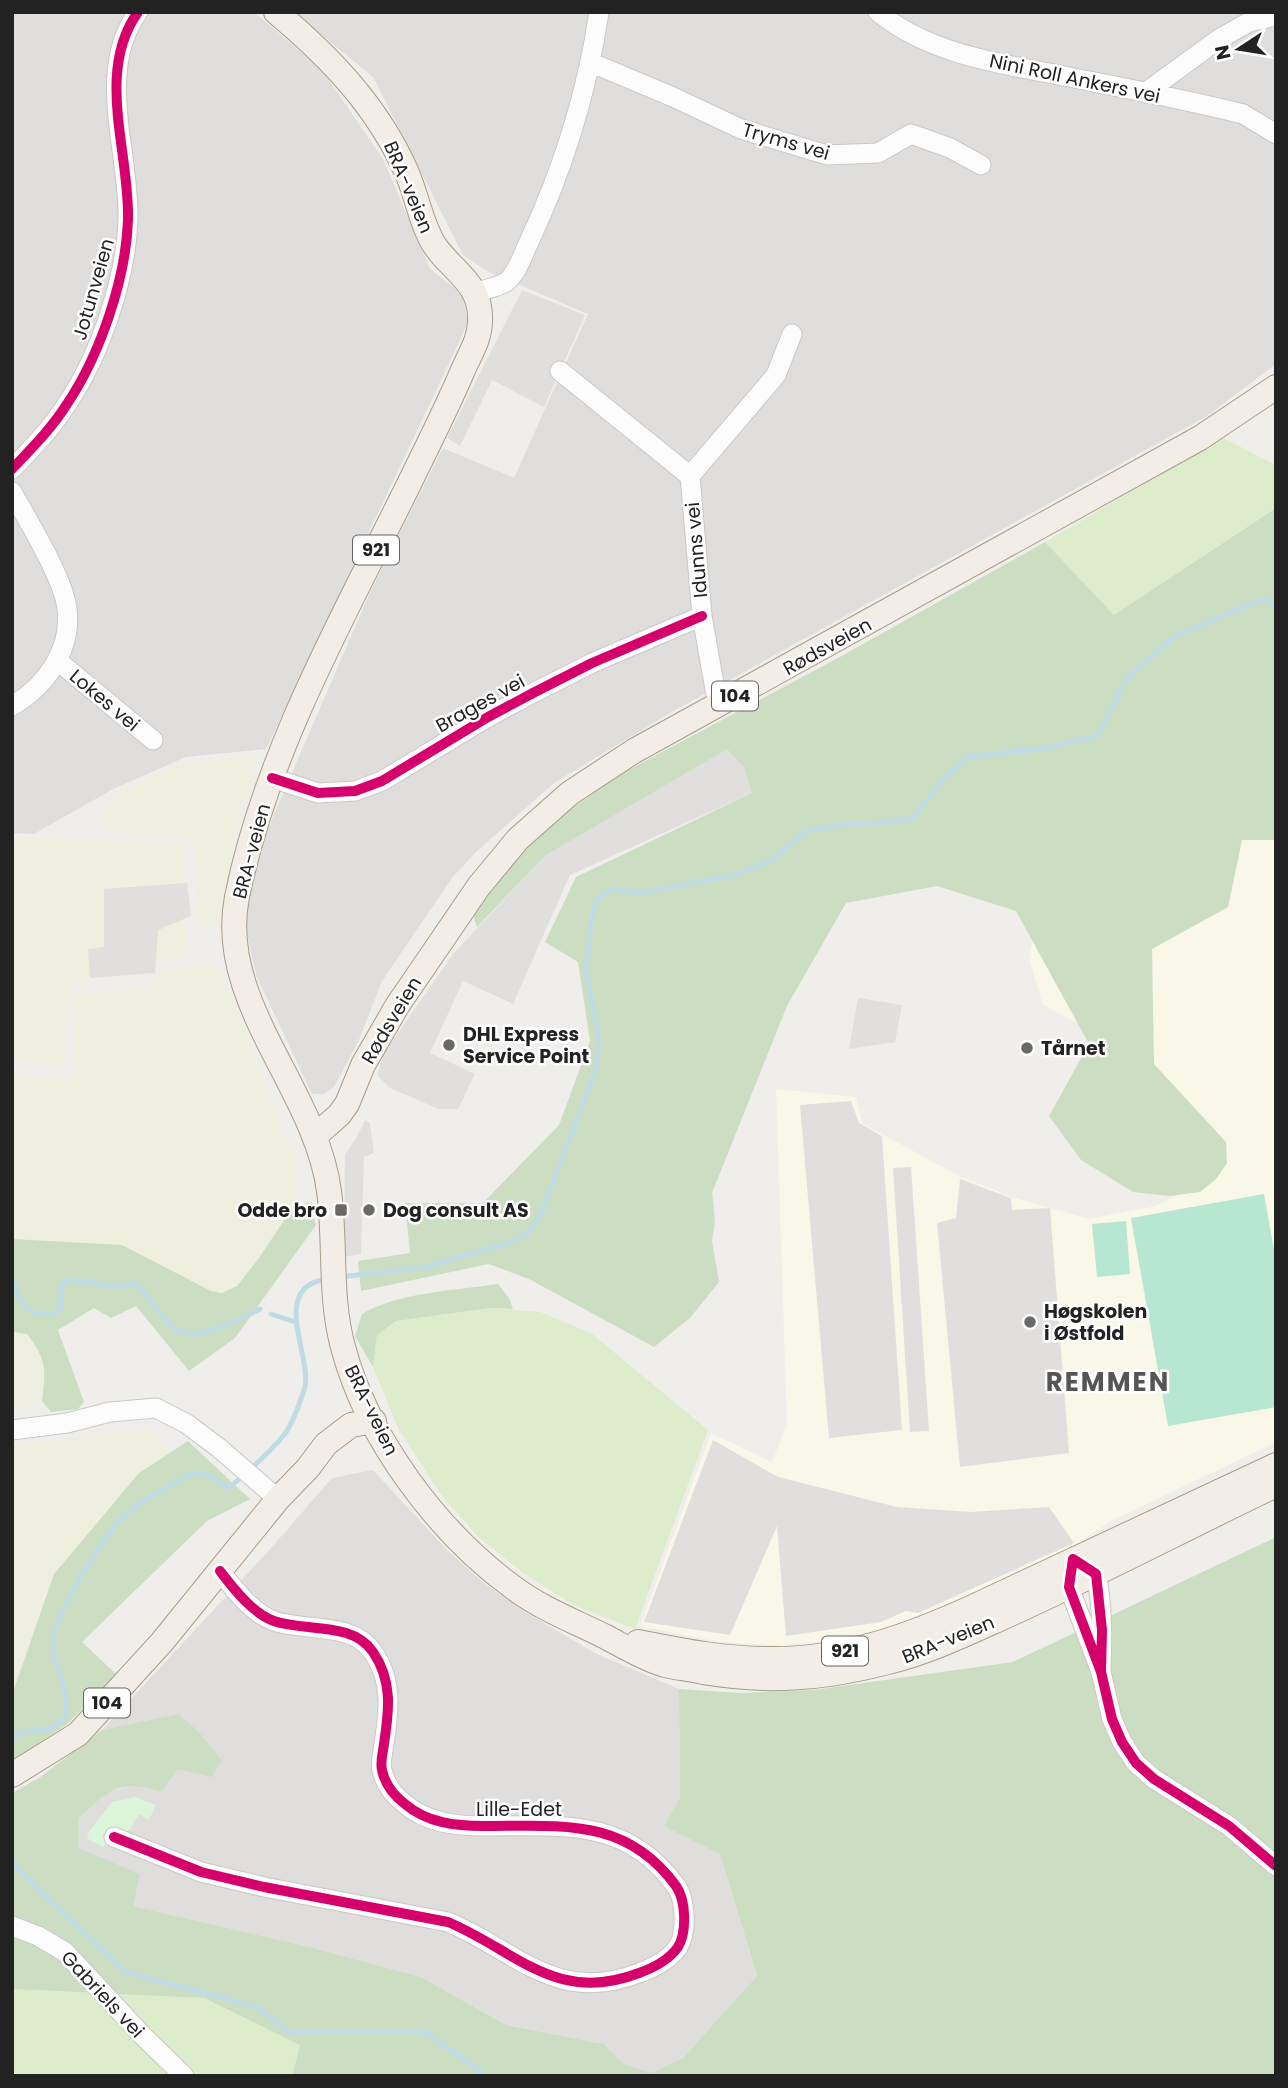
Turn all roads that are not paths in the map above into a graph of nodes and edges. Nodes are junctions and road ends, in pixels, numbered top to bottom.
1 (276, 12) edge
2 (599, 12) edge
3 (878, 12) edge
4 (130, 15) edge
5 (1276, 16) edge
6 (592, 63) junction
7 (1145, 93) junction
8 (1276, 134) edge
9 (981, 165) dead end
10 (476, 293) junction
11 (792, 334) dead end
12 (560, 371) dead end
13 (1276, 387) edge
14 (12, 469) edge
15 (690, 476) junction
16 (12, 492) edge
17 (702, 616) junction
18 (58, 661) junction
19 (720, 705) junction
20 (12, 706) edge
21 (153, 740) dead end
22 (272, 778) junction
23 (315, 1136) junction
24 (374, 1421) junction
25 (12, 1430) edge
26 (1276, 1465) edge
27 (1276, 1485) edge
28 (269, 1492) junction
29 (1073, 1559) junction
30 (220, 1571) junction
31 (1096, 1574) junction
32 (1069, 1587) junction
33 (600, 1634) junction
34 (1101, 1672) junction
35 (12, 1775) edge
36 (114, 1838) dead end
37 (1276, 1866) edge
38 (12, 1926) edge
39 (184, 2076) edge

1 - 10 main road, BRA-veien
2 - 6 street
3 - 7 street, Nini Roll Ankers vei
4 - 14 street, Jotunveien
5 - 7 street
6 - 9 street, Tryms vei
6 - 10 street
7 - 8 street, Nini Roll Ankers vei
10 - 22 main road, BRA-veien / 921
11 - 15 street, Idunns vei
12 - 15 street, Idunns vei
13 - 19 main road, Rødsveien / 104
15 - 17 street, Idunns vei
16 - 18 street, Lokes vei
17 - 19 street, Idunns vei
17 - 22 street, Brages vei
18 - 20 street, Lokes vei
18 - 21 street, Lokes vei
19 - 23 main road, Rødsveien / 104
22 - 23 main road, BRA-veien / 921
23 - 24 main road, BRA-veien
24 - 28 main road, 104
24 - 33 main road, BRA-veien / 921
25 - 28 street
26 - 29 main road, BRA-veien / 921
27 - 31 main road, BRA-veien / 921
28 - 30 main road, 104
29 - 31 street
29 - 32 street
29 - 33 main road, BRA-veien / 921
30 - 35 main road, 104
30 - 36 street, Lille-Edet
31 - 32 main road, BRA-veien / 921
31 - 34 street
32 - 33 main road, BRA-veien / 921
32 - 34 street
34 - 37 street
38 - 39 street, Gabriels vei

